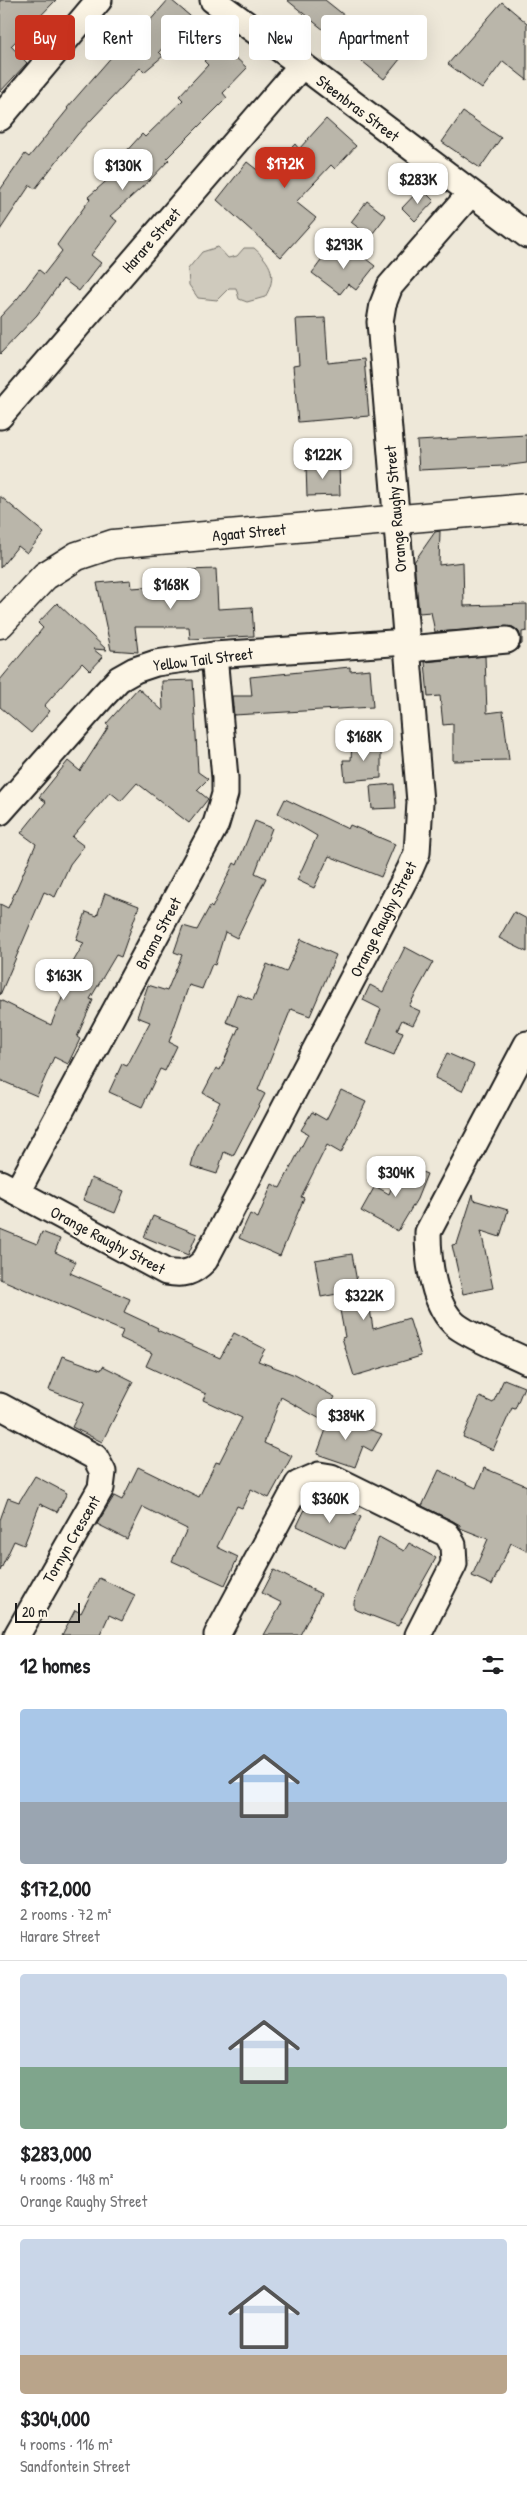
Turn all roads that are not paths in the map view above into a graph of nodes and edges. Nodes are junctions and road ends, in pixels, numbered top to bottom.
1 (99, 0) edge
2 (212, 0) edge
3 (302, 65) junction
4 (0, 118) edge
5 (470, 194) junction
6 (527, 235) edge
7 (0, 416) edge
8 (527, 508) edge
9 (395, 520) junction
10 (0, 624) edge
11 (507, 640) dead end
12 (408, 645) junction
13 (214, 655) junction
14 (0, 812) edge
15 (527, 1044) edge
16 (9, 1187) edge
17 (527, 1361) edge
18 (0, 1406) edge
19 (17, 1635) edge
20 (217, 1635) edge
21 (418, 1635) edge

1 - 4 street
2 - 3 street, Steenbras Street
3 - 5 street, Steenbras Street
3 - 7 street, Harare Street
5 - 6 street, Steenbras Street
5 - 9 street, Orange Raughy Street
8 - 9 street, Agaat Street
9 - 10 street, Agaat Street
9 - 12 street, Orange Raughy Street
11 - 12 street, Yellow Tail Street
12 - 13 street, Yellow Tail Street
12 - 16 street, Orange Raughy Street
13 - 14 street, Yellow Tail Street
13 - 16 street, Brama Street
15 - 17 street
18 - 19 street, Tornyn Crescent
20 - 21 street

